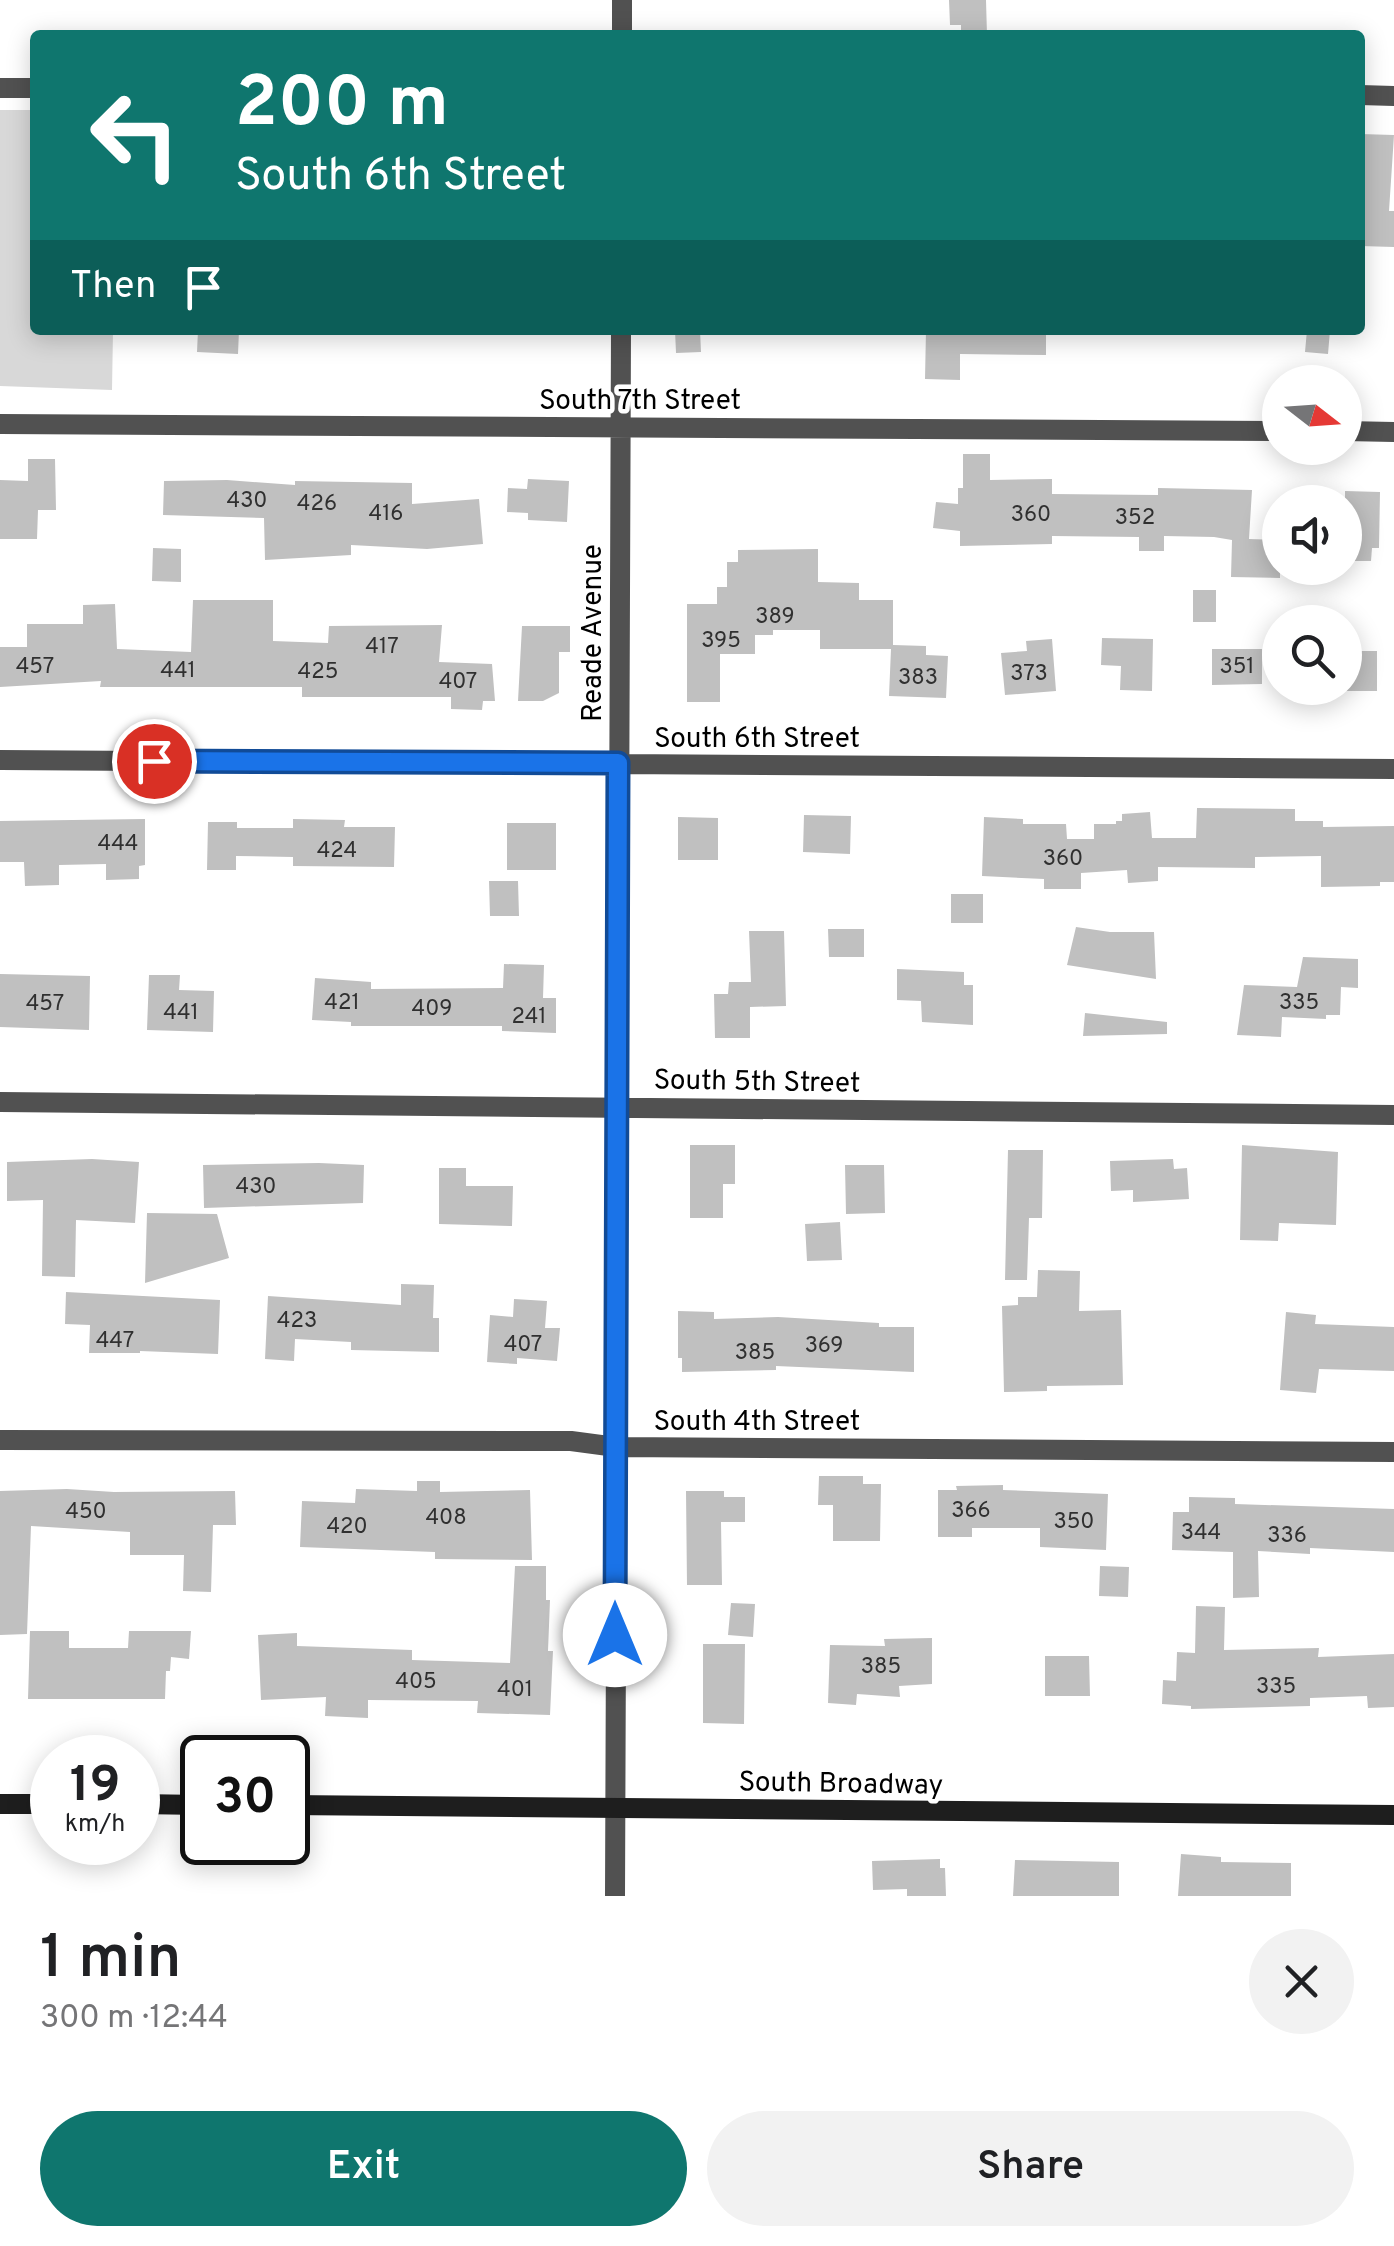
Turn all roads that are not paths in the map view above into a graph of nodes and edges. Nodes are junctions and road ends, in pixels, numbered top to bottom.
1 (622, 0) edge
2 (622, 30) edge
3 (0, 88) edge
4 (30, 88) edge
5 (1365, 96) edge
6 (1394, 96) edge
7 (620, 335) edge
8 (0, 424) edge
9 (620, 426) junction
10 (1262, 431) edge
11 (1362, 431) edge
12 (1394, 432) edge
13 (0, 760) edge
14 (618, 763) junction
15 (1394, 769) edge
16 (0, 1102) edge
17 (616, 1106) junction
18 (1394, 1115) edge
19 (0, 1440) edge
20 (616, 1447) junction
21 (1394, 1452) edge
22 (0, 1804) edge
23 (30, 1804) edge
24 (310, 1805) edge
25 (614, 1807) junction
26 (1394, 1814) edge
27 (615, 1896) edge

1 - 2 street
3 - 4 street
5 - 6 street
7 - 9 street, Reade Avenue
8 - 9 street, South 7th Street
9 - 10 street, South 7th Street
9 - 14 street, Reade Avenue
11 - 12 street
13 - 14 street, South 6th Street
14 - 15 street, South 6th Street
14 - 17 street, Reade Avenue
16 - 17 street, South 5th Street
17 - 18 street, South 5th Street
17 - 20 street, Reade Avenue
19 - 20 street, South 4th Street
20 - 21 street, South 4th Street
20 - 25 street, Reade Avenue
22 - 23 street
24 - 25 street, South Broadway
25 - 26 street, South Broadway
25 - 27 street, Reade Avenue

